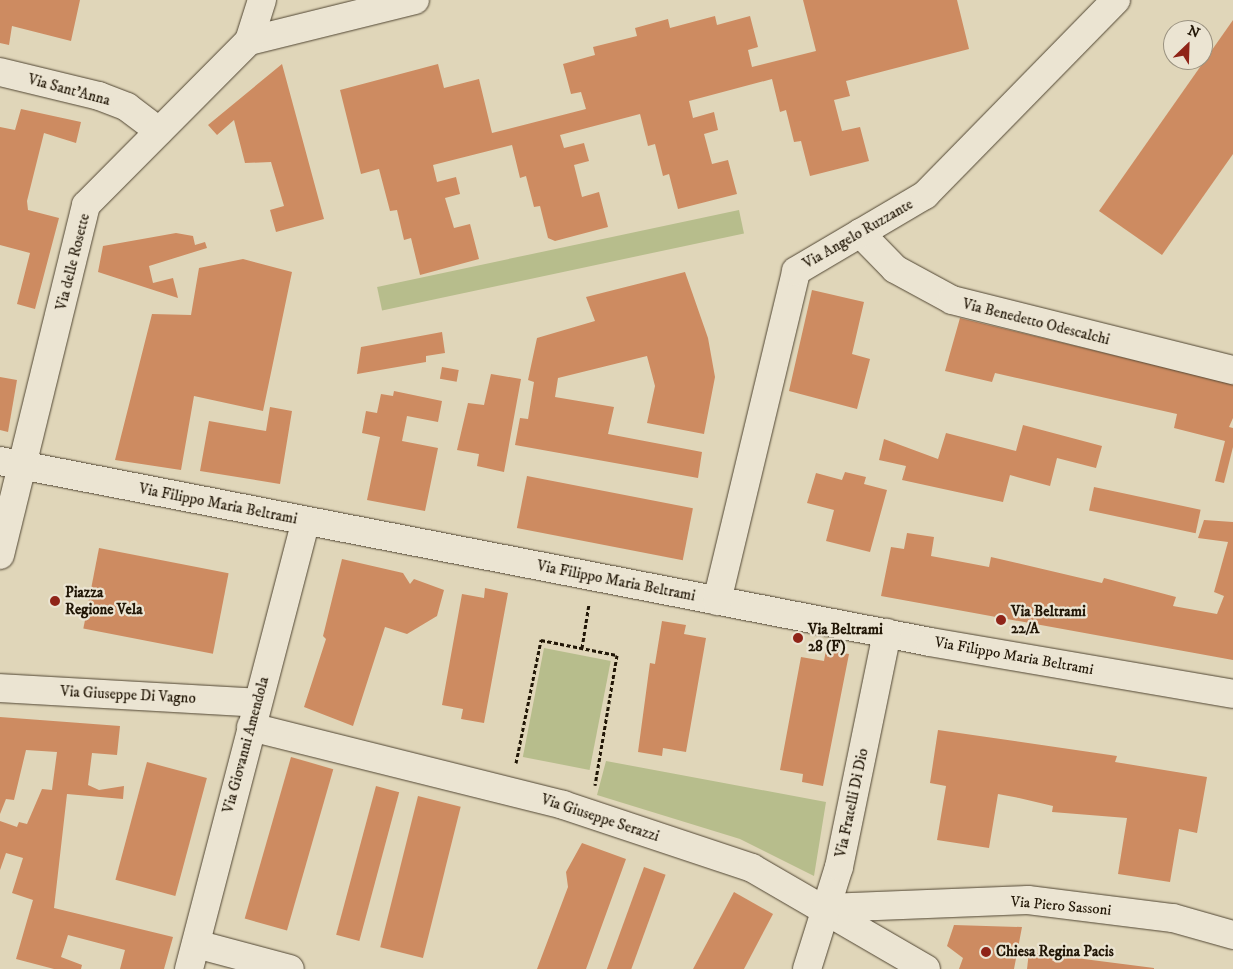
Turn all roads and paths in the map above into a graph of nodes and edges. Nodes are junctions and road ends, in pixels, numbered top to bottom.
1 (262, 0) edge
2 (415, 0) edge
3 (1116, 0) edge
4 (249, 41) junction
5 (0, 72) edge
6 (159, 131) junction
7 (860, 233) junction
8 (1233, 370) edge
9 (12, 463) edge
10 (306, 521) junction
11 (0, 555) edge
12 (717, 601) junction
13 (590, 602) dead end
14 (887, 633) junction
15 (582, 648) junction
16 (0, 688) edge
17 (1233, 694) edge
18 (254, 715) junction
19 (515, 769) dead end
20 (594, 792) dead end
21 (827, 908) junction
22 (1233, 935) edge
23 (192, 957) edge
24 (290, 969) edge
25 (807, 969) edge
26 (926, 969) edge

1 - 4 street, Via delle Rosette
2 - 4 street
3 - 7 street, Via Angelo Ruzzante
4 - 6 street, Via delle Rosette
5 - 6 street, Via Sant'Anna
6 - 9 street, Via delle Rosette
7 - 8 street, Via Benedetto Odescalchi
7 - 12 street, Via Angelo Ruzzante
9 - 10 street, Via Filippo Maria Beltrami
9 - 11 street, Via delle Rosette
10 - 12 street, Via Filippo Maria Beltrami
10 - 18 street, Via Giovanni Amendola
12 - 14 street, Via Filippo Maria Beltrami
13 - 15 path
14 - 17 street, Via Filippo Maria Beltrami
14 - 21 street, Via Fratelli Di Dio
15 - 19 path
15 - 20 path
16 - 18 street, Via Giuseppe Di Vagno
18 - 21 street, Via Giuseppe Serazzi
18 - 23 street, Via Giovanni Amendola
21 - 22 street, Via Piero Sassoni
21 - 25 street, Via Fratelli Di Dio
21 - 26 street, Via Giuseppe Serazzi
23 - 24 street

